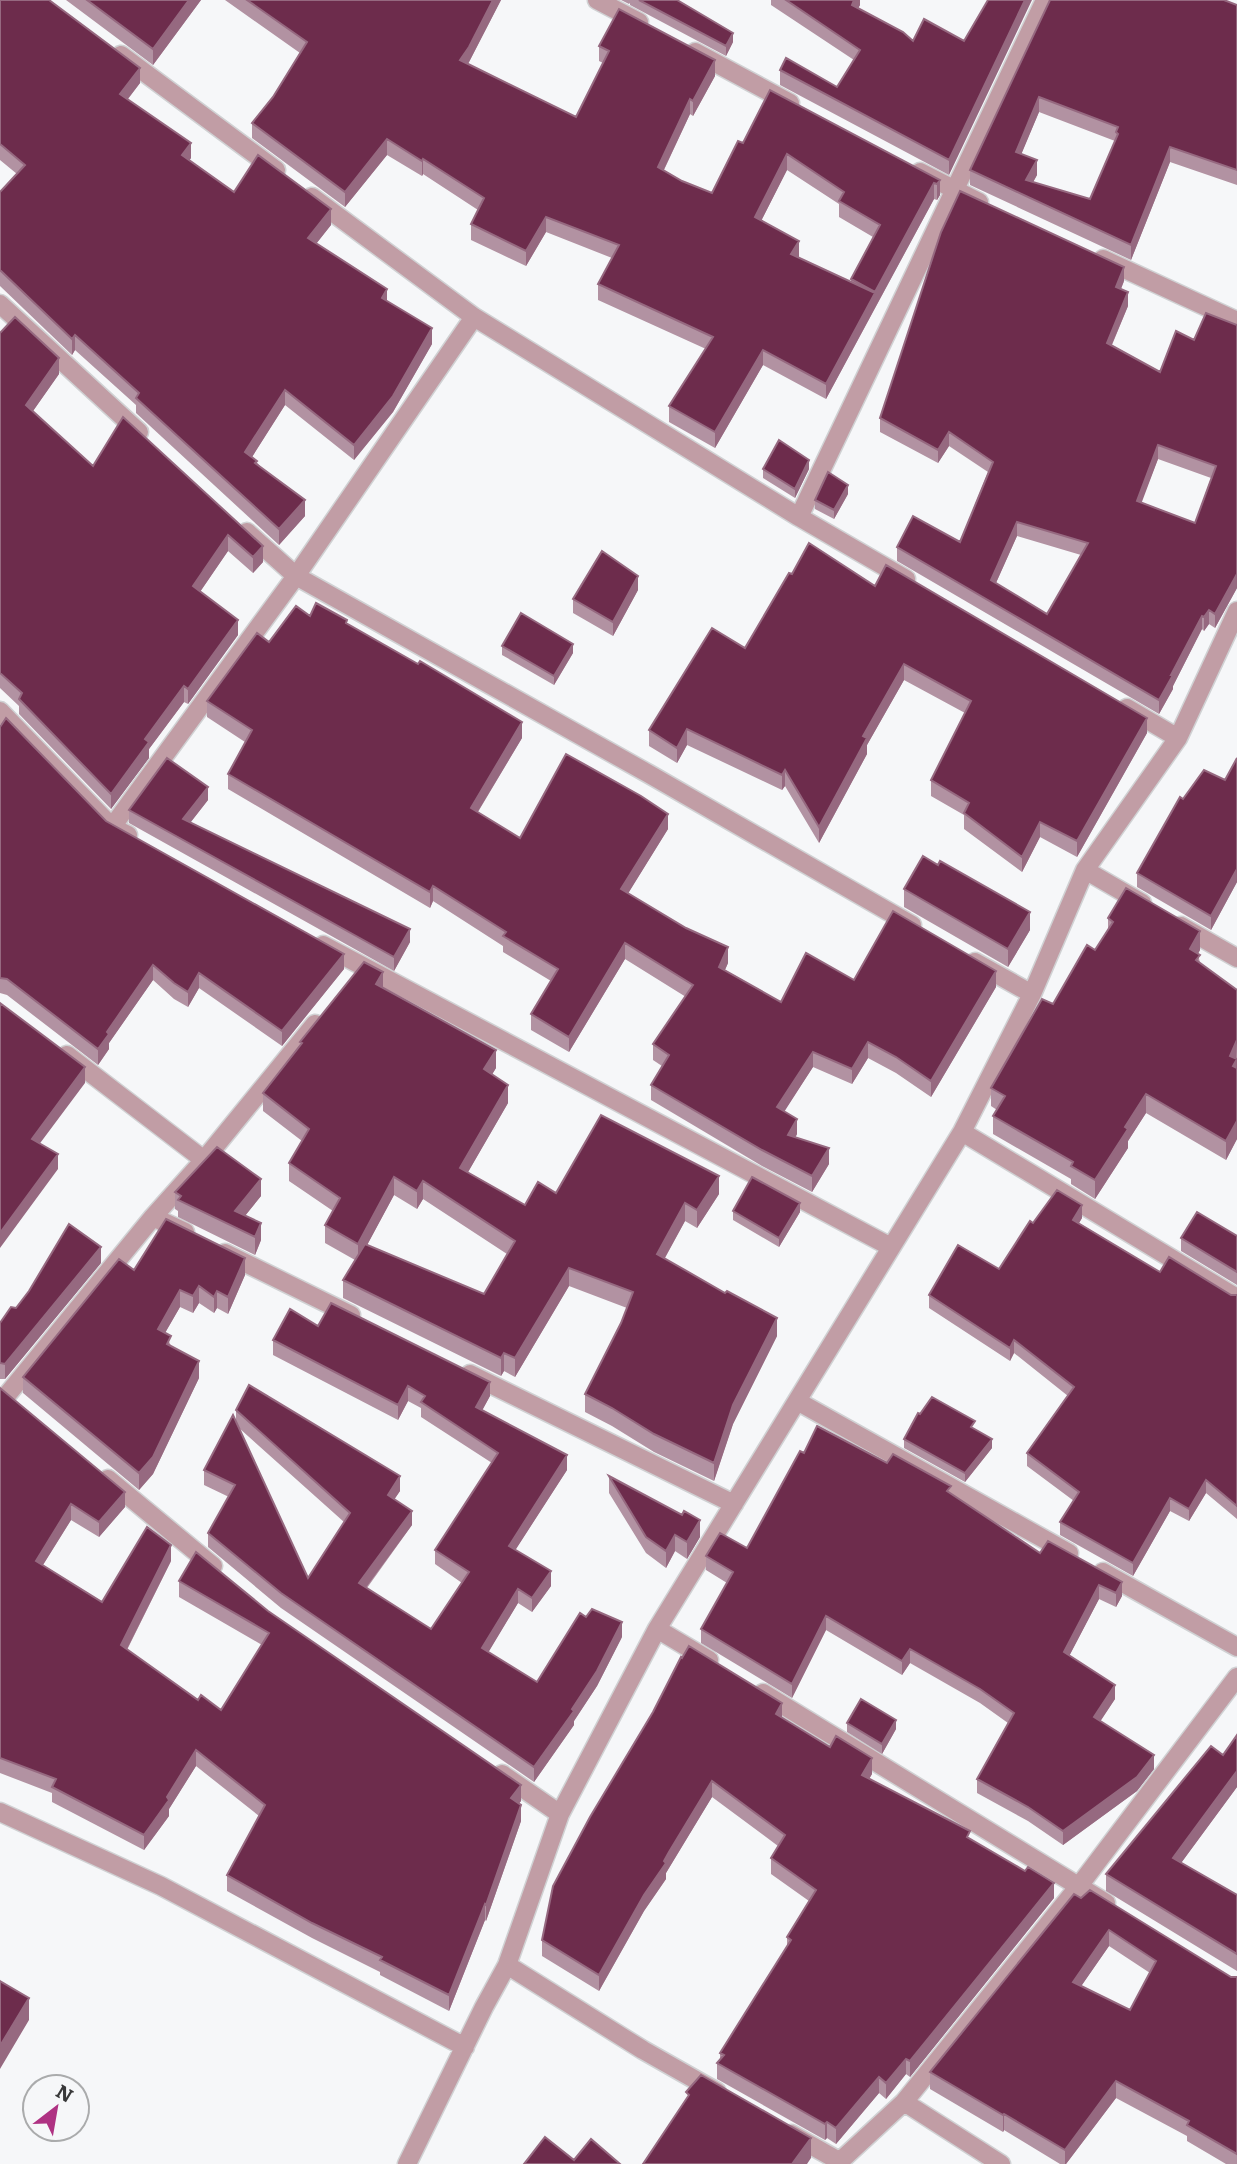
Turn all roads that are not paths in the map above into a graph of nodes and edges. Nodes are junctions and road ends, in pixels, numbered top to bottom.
1 (597, 0) edge
2 (1045, 0) edge
3 (659, 33) edge
4 (103, 42) edge
5 (683, 46) edge
6 (806, 111) edge
7 (904, 164) edge
8 (954, 190) junction
9 (990, 207) edge
10 (1089, 253) edge
11 (0, 304) edge
12 (474, 317) junction
13 (1237, 321) edge
14 (153, 445) edge
15 (799, 517) junction
16 (234, 520) edge
17 (296, 576) junction
18 (918, 586) edge
19 (1237, 611) edge
20 (1107, 696) edge
21 (0, 711) edge
22 (1178, 738) junction
23 (112, 827) junction
24 (148, 846) edge
25 (1085, 870) junction
26 (924, 932) edge
27 (314, 940) edge
28 (960, 953) edge
29 (1237, 958) edge
30 (1032, 994) junction
31 (326, 1009) edge
32 (54, 1045) edge
33 (962, 1132) junction
34 (204, 1160) junction
35 (153, 1217) junction
36 (891, 1247) junction
37 (1237, 1298) edge
38 (363, 1321) edge
39 (450, 1364) edge
40 (8, 1396) edge
41 (797, 1401) junction
42 (93, 1466) edge
43 (733, 1504) junction
44 (232, 1581) edge
45 (657, 1629) junction
46 (1237, 1647) edge
47 (727, 1671) edge
48 (1237, 1677) edge
49 (751, 1686) edge
50 (492, 1767) edge
51 (0, 1812) edge
52 (560, 1814) junction
53 (1079, 1886) junction
54 (1124, 1914) edge
55 (507, 1965) junction
56 (465, 2048) junction
57 (735, 2102) edge
58 (904, 2102) junction
59 (782, 2129) edge
60 (838, 2163) edge
61 (407, 2164) edge
62 (1001, 2164) edge

1 - 3 street
2 - 8 street
4 - 12 street
5 - 6 street
7 - 8 street
8 - 9 street
8 - 15 street
10 - 13 street
11 - 14 street
12 - 15 street
12 - 17 street
15 - 18 street
16 - 17 street
17 - 23 street
17 - 26 street
19 - 22 street
20 - 22 street
21 - 23 street
22 - 25 street
23 - 24 street
25 - 29 street
25 - 30 street
27 - 36 street
28 - 30 street
30 - 33 street
31 - 34 street
32 - 34 street
33 - 36 street
33 - 37 street
34 - 35 street
35 - 38 street
35 - 40 street
36 - 41 street
39 - 43 street
41 - 43 street
41 - 46 street
42 - 44 street
43 - 45 street
45 - 47 street
45 - 52 street
48 - 53 street
49 - 53 street
50 - 52 street
51 - 56 street
52 - 55 street
53 - 54 street
53 - 58 street
55 - 56 street
55 - 57 street
56 - 61 street
58 - 60 street
58 - 62 street
59 - 60 street

